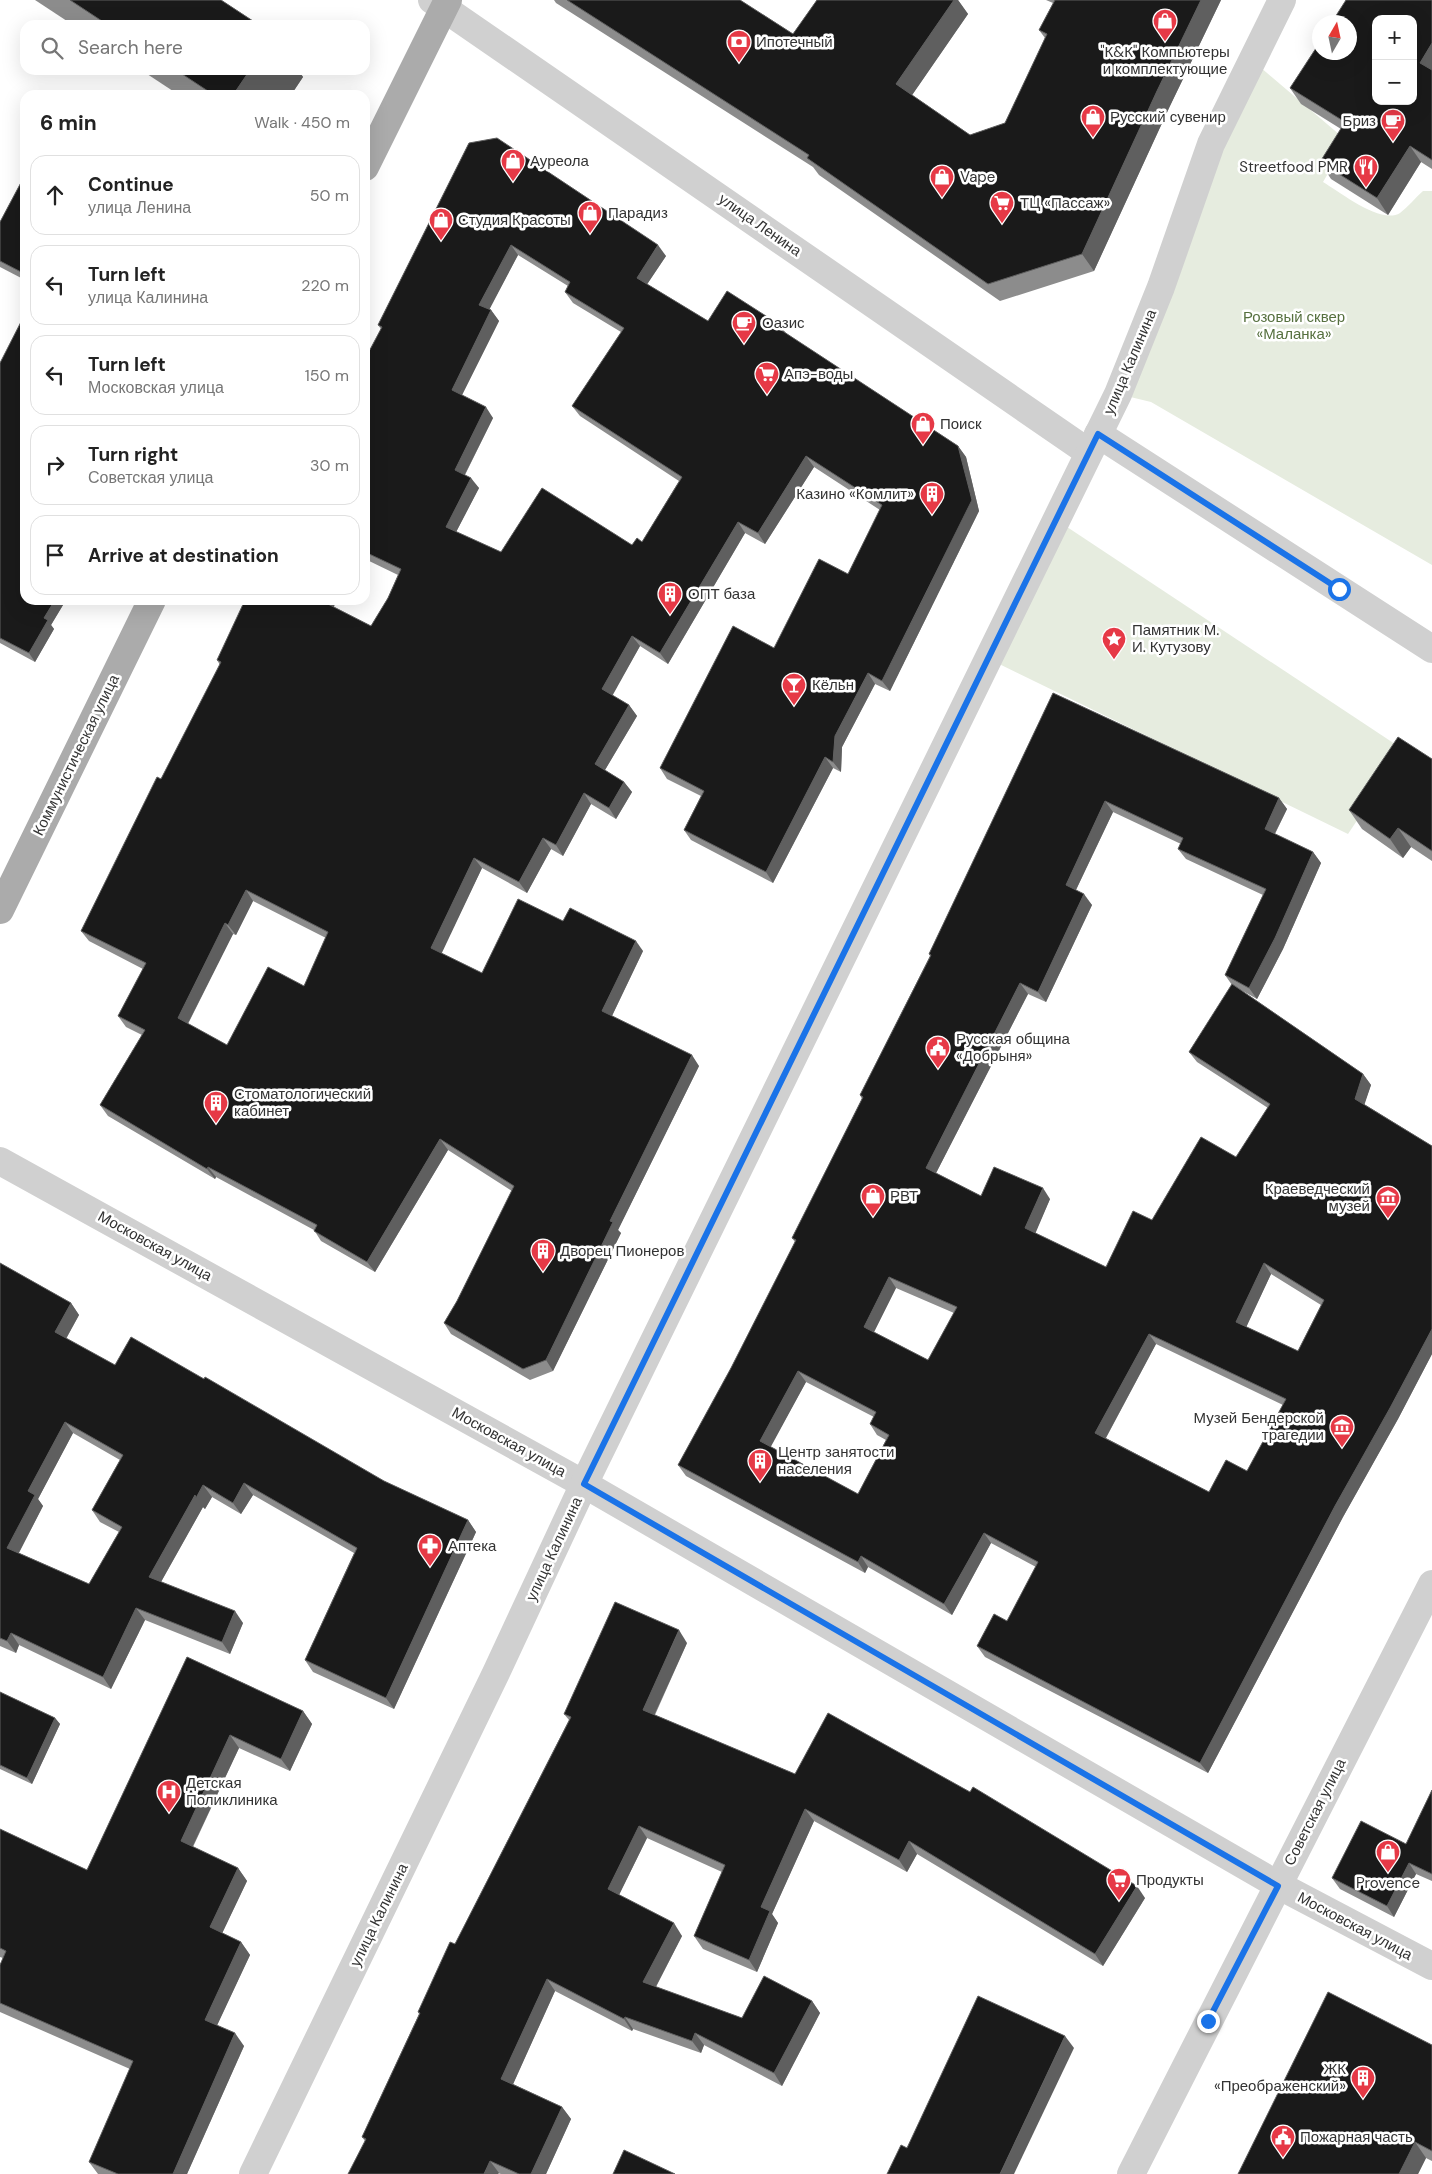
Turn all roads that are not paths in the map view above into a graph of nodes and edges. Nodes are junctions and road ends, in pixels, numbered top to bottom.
1 (1282, 0) edge
2 (441, 3) edge
3 (370, 156) edge
4 (1093, 443) junction
5 (150, 605) edge
6 (1432, 649) edge
7 (0, 910) edge
8 (0, 1161) edge
9 (584, 1484) junction
10 (1432, 1584) edge
11 (1278, 1886) junction
12 (1432, 1966) edge
13 (253, 2174) edge
14 (1131, 2174) edge

1 - 4 street, улица Калинина
2 - 3 main road
2 - 4 street, улица Ленина
4 - 6 street, улица Ленина
4 - 9 street, улица Калинина
5 - 7 main road, Коммунистическая улица
8 - 9 street, Московская улица
9 - 11 street, Московская улица
9 - 13 street, улица Калинина
10 - 11 street, Советская улица
11 - 12 street, Московская улица
11 - 14 street, Советская улица

